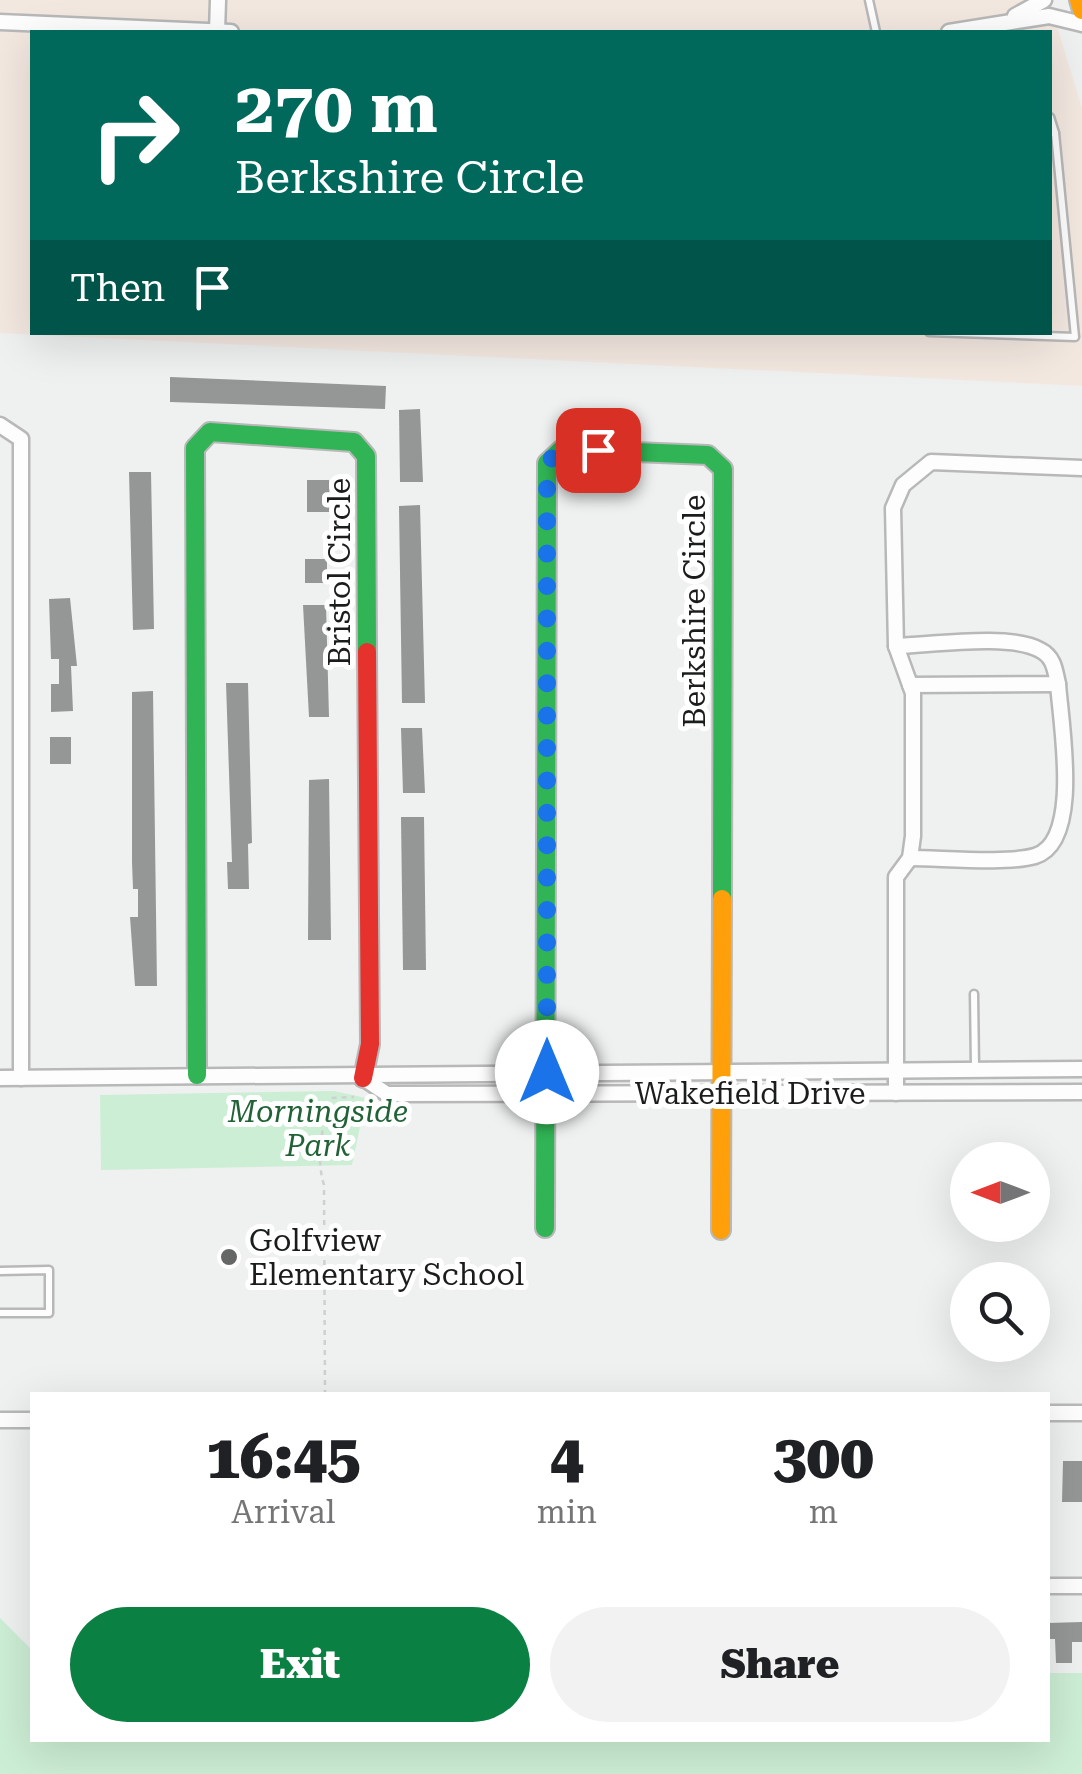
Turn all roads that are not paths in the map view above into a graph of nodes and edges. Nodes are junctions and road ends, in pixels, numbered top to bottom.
1 (218, 0) edge
2 (869, 0) edge
3 (1044, 0) edge
4 (1079, 0) edge
5 (1082, 10) edge
6 (1010, 19) junction
7 (0, 22) edge
8 (1082, 24) edge
9 (46, 28) edge
10 (125, 30) edge
11 (217, 30) edge
12 (876, 30) edge
13 (958, 30) edge
14 (1053, 133) edge
15 (1017, 335) edge
16 (0, 425) edge
17 (1082, 471) edge
18 (896, 646) junction
19 (1058, 684) junction
20 (910, 685) junction
21 (910, 858) junction
22 (974, 994) dead end
23 (1022, 1068) junction
24 (718, 1069) junction
25 (894, 1069) junction
26 (975, 1069) junction
27 (1082, 1069) edge
28 (547, 1072) junction
29 (197, 1074) junction
30 (0, 1078) edge
31 (21, 1078) junction
32 (363, 1078) junction
33 (896, 1092) junction
34 (1022, 1092) junction
35 (1082, 1092) edge
36 (719, 1093) junction
37 (547, 1095) junction
38 (545, 1228) dead end
39 (721, 1230) dead end
40 (0, 1271) edge
41 (0, 1313) edge
42 (1050, 1413) edge
43 (1082, 1413) edge
44 (0, 1420) edge
45 (30, 1420) edge
46 (1050, 1586) edge
47 (1082, 1586) edge

1 - 11 street
2 - 12 lane
3 - 6 street
4 - 5 street
6 - 8 street
6 - 13 street
7 - 9 street
9 - 10 street
14 - 15 lane
16 - 31 street
17 - 18 street
18 - 19 street
18 - 20 street
19 - 20 street
19 - 21 street
20 - 21 street
21 - 25 street
22 - 26 lane
23 - 26 street, Wakefield Drive
23 - 27 street, Wakefield Drive
23 - 34 street
24 - 25 street, Wakefield Drive
24 - 28 street, Wakefield Drive
24 - 28 street, Berkshire Circle
24 - 36 street, Berkshire Circle
25 - 26 street, Wakefield Drive
25 - 33 street
28 - 32 street, Wakefield Drive
28 - 37 street, Berkshire Circle
29 - 31 street, Wakefield Drive
29 - 32 street, Wakefield Drive
29 - 32 street, Bristol Circle
30 - 31 street, Wakefield Drive
32 - 37 street, Wakefield Drive
33 - 34 street, Wakefield Drive
33 - 36 street, Wakefield Drive
34 - 35 street, Wakefield Drive
36 - 37 street, Wakefield Drive
36 - 39 street, Berkshire Circle
37 - 38 street, Berkshire Circle
40 - 41 lane
42 - 43 street
44 - 45 street
46 - 47 street

